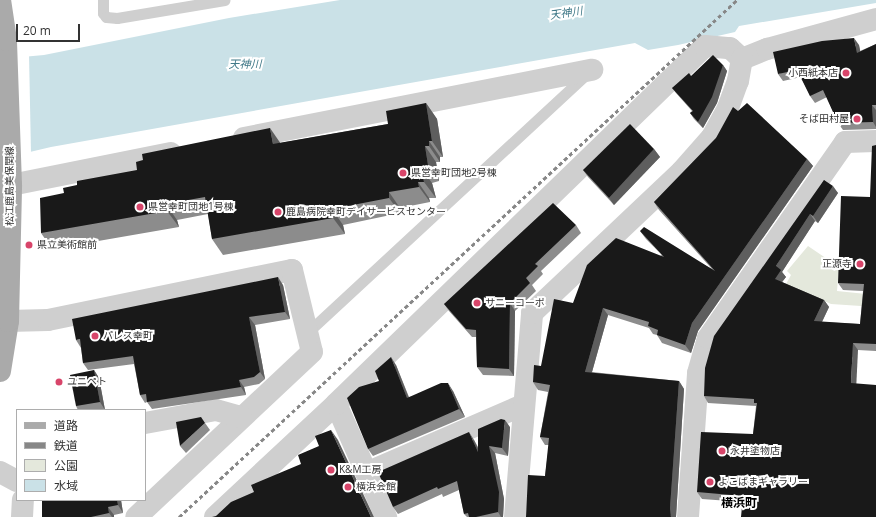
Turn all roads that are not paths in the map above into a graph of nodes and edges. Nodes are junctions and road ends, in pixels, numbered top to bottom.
1 (0, 0) edge
2 (103, 0) edge
3 (224, 0) edge
4 (201, 2) edge
5 (876, 19) edge
6 (742, 58) junction
7 (592, 70) joint
8 (876, 141) edge
9 (228, 142) edge
10 (189, 149) edge
11 (11, 184) junction
12 (8, 321) junction
13 (309, 331) junction
14 (0, 371) edge
15 (336, 404) junction
16 (523, 405) junction
17 (241, 417) junction
18 (146, 423) edge
19 (0, 472) edge
20 (366, 473) junction
21 (16, 480) edge
22 (23, 501) edge
23 (22, 517) edge
24 (136, 517) edge
25 (215, 517) edge
26 (386, 517) edge
27 (515, 517) edge
28 (688, 517) edge

1 - 11 main road, 松江鹿島美保関線
2 - 4 lane
3 - 4 lane
5 - 6 street
6 - 15 street
6 - 16 street
7 - 9 street
7 - 13 lane
8 - 28 street
10 - 11 street
11 - 12 main road, 松江鹿島美保関線
12 - 13 street
12 - 14 main road, 松江鹿島美保関線
13 - 17 street
15 - 20 street
15 - 25 street
16 - 20 street
16 - 27 street
17 - 18 street
17 - 24 street
19 - 21 street
20 - 26 street
22 - 23 street

